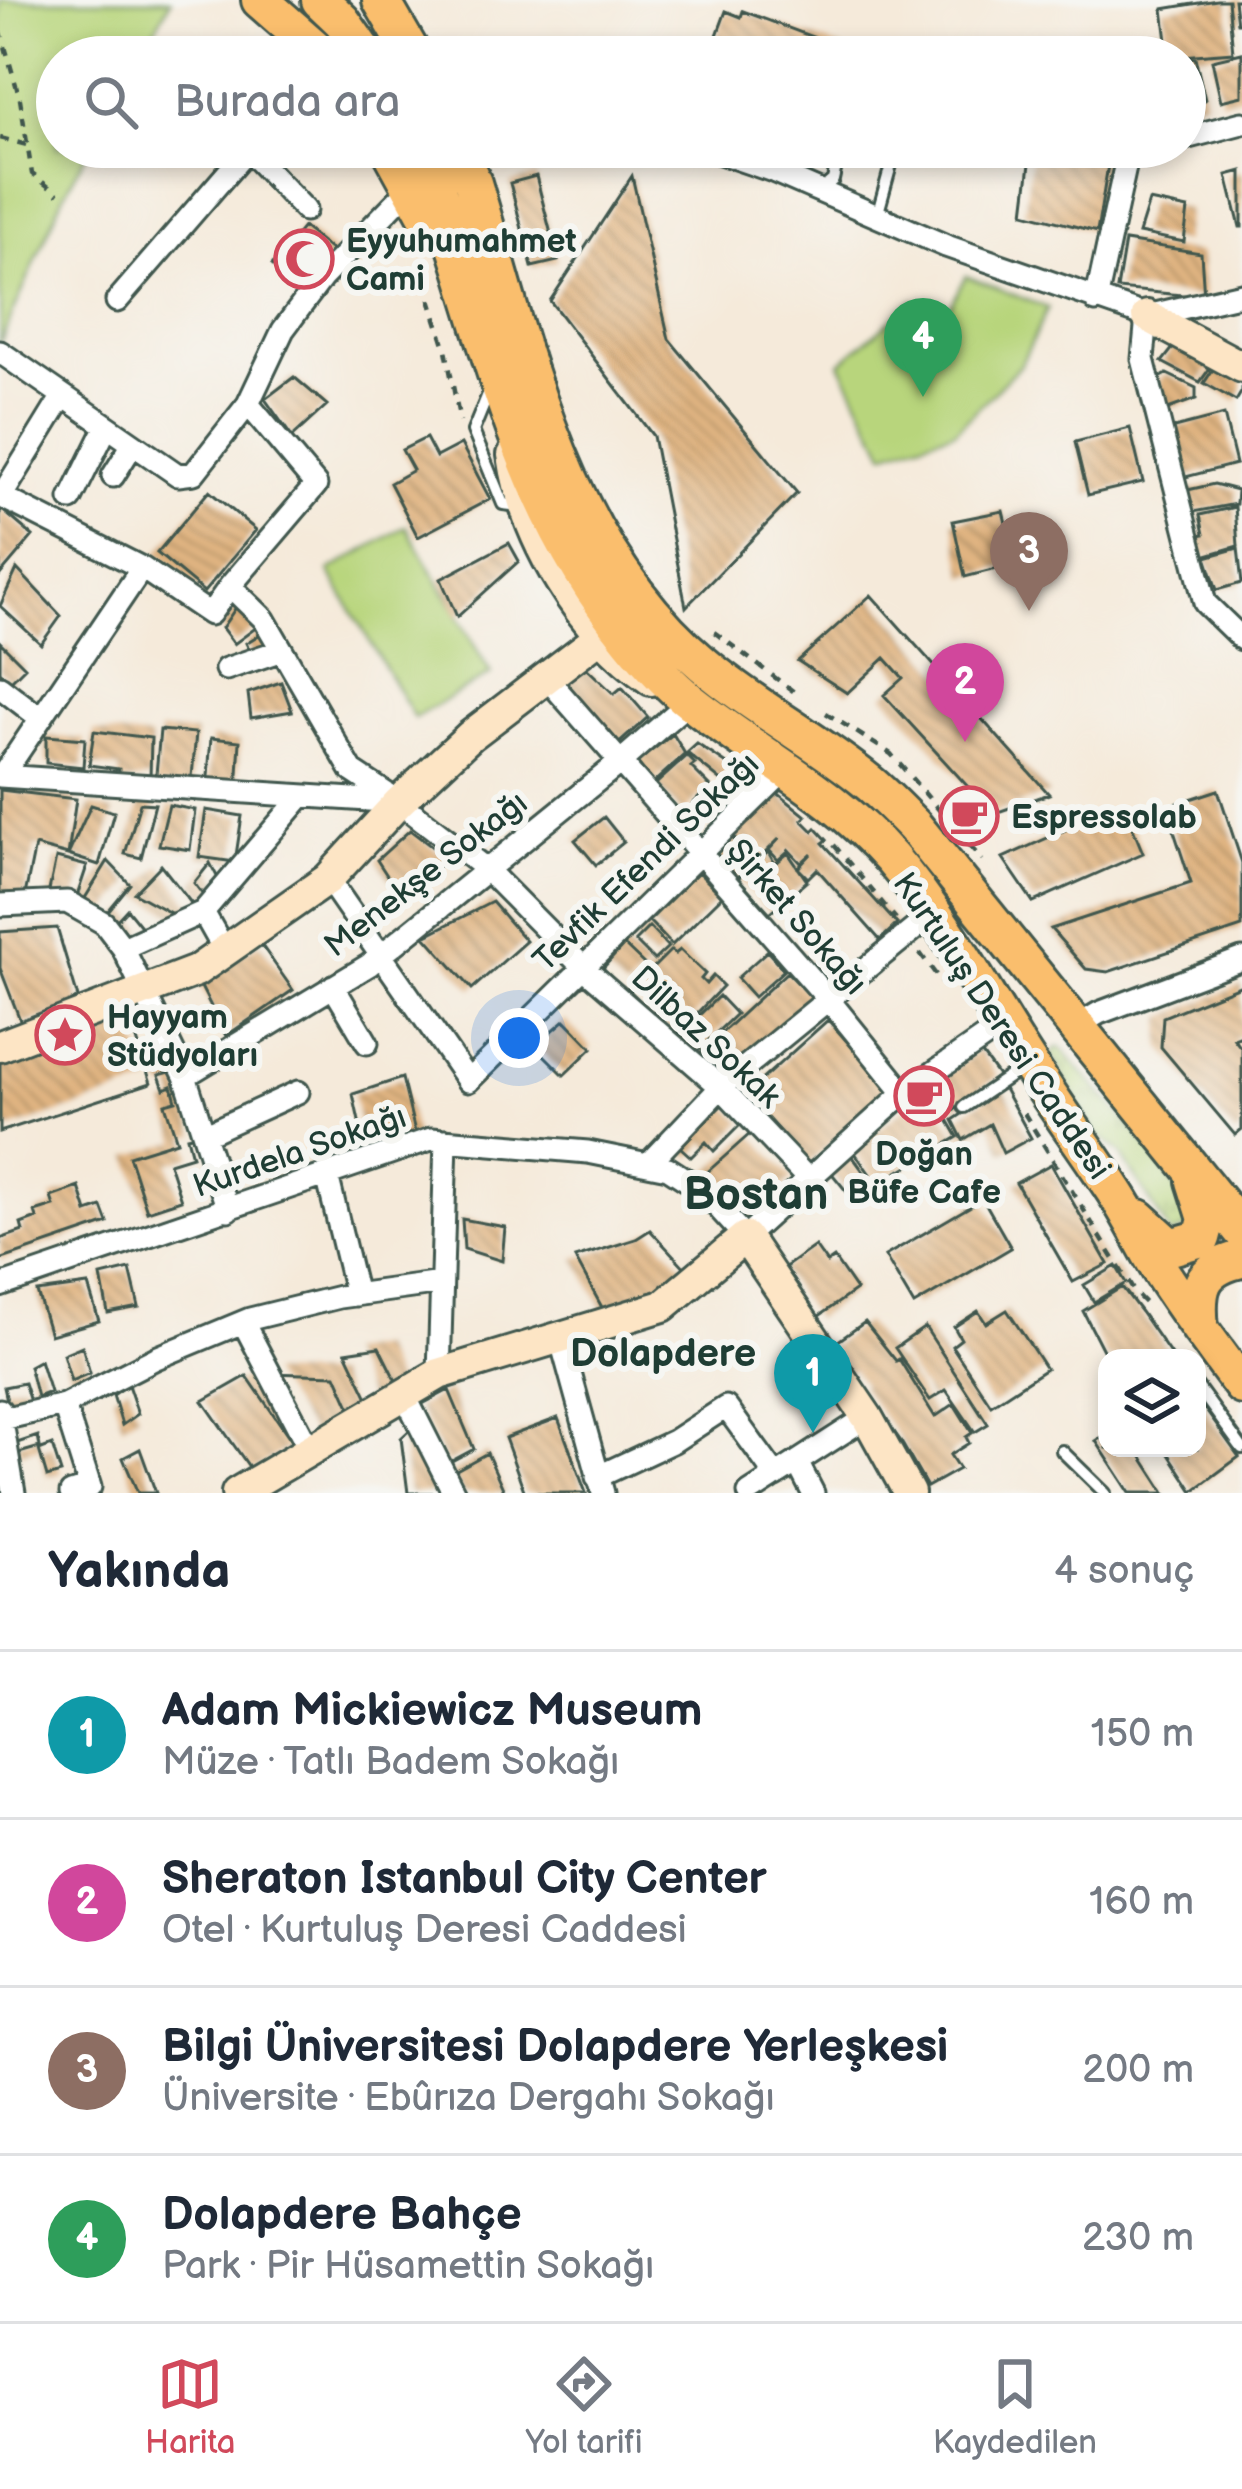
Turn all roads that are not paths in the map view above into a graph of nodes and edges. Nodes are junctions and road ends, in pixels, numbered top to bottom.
1 (260, 0) edge
2 (331, 10) edge
3 (301, 36) edge
4 (351, 36) edge
5 (1242, 123) edge
6 (1206, 132) edge
7 (232, 168) edge
8 (267, 168) edge
9 (401, 168) edge
10 (428, 168) edge
11 (466, 168) edge
12 (759, 168) edge
13 (836, 168) edge
14 (890, 168) edge
15 (1125, 168) edge
16 (411, 187) junction
17 (820, 191) junction
18 (304, 210) dead end
19 (877, 216) junction
20 (458, 255) junction
21 (1242, 294) edge
22 (1096, 301) junction
23 (117, 302) dead end
24 (1147, 316) junction
25 (0, 352) edge
26 (1242, 367) edge
27 (487, 386) junction
28 (63, 396) junction
29 (248, 404) junction
30 (106, 426) junction
31 (133, 444) junction
32 (113, 476) dead end
33 (1, 497) edge
34 (71, 499) dead end
35 (142, 568) junction
36 (230, 586) junction
37 (601, 636) junction
38 (1242, 639) edge
39 (280, 652) junction
40 (226, 669) dead end
41 (544, 676) junction
42 (0, 687) edge
43 (683, 694) junction
44 (39, 717) junction
45 (619, 763) junction
46 (787, 768) junction
47 (1, 776) edge
48 (302, 796) junction
49 (399, 802) junction
50 (701, 856) junction
51 (486, 869) junction
52 (328, 880) junction
53 (0, 905) edge
54 (202, 913) junction
55 (921, 924) junction
56 (123, 948) junction
57 (225, 951) junction
58 (382, 954) junction
59 (1242, 959) edge
60 (584, 968) junction
61 (333, 986) junction
62 (142, 994) junction
63 (829, 1000) junction
64 (1004, 1024) junction
65 (1076, 1027) junction
66 (367, 1043) dead end
67 (0, 1045) edge
68 (1016, 1072) junction
69 (184, 1076) junction
70 (721, 1088) junction
71 (298, 1092) dead end
72 (904, 1093) junction
73 (964, 1107) dead end
74 (204, 1135) junction
75 (446, 1140) junction
76 (649, 1163) junction
77 (1191, 1172) junction
78 (327, 1175) junction
79 (808, 1178) junction
80 (1117, 1195) junction
81 (228, 1210) junction
82 (1242, 1231) edge
83 (745, 1237) junction
84 (1242, 1259) edge
85 (441, 1283) junction
86 (0, 1286) edge
87 (356, 1295) junction
88 (242, 1322) junction
89 (1199, 1336) junction
90 (560, 1337) junction
91 (439, 1374) junction
92 (1242, 1386) edge
93 (404, 1394) junction
94 (1206, 1398) edge
95 (64, 1405) junction
96 (0, 1409) edge
97 (867, 1418) junction
98 (2, 1419) edge
99 (1242, 1448) edge
100 (310, 1450) junction
101 (1062, 1451) dead end
102 (797, 1462) junction
103 (4, 1471) edge
104 (776, 1476) junction
105 (600, 1485) edge
106 (81, 1490) edge
107 (14, 1493) edge
108 (237, 1493) edge
109 (454, 1493) edge
110 (749, 1493) edge
111 (813, 1493) edge
112 (909, 1493) edge
113 (1105, 1493) edge

1 - 3 main road
2 - 4 main road
5 - 6 street
7 - 23 street
8 - 18 street
9 - 16 main road
10 - 20 main road, Kurtuluş Deresi Caddesi
11 - 65 main road, Kurtuluş Deresi Caddesi
12 - 17 street
13 - 17 lane
14 - 19 lane
15 - 22 street
16 - 20 main road
16 - 29 street
17 - 19 street
19 - 22 street
20 - 27 main road, Kurtuluş Deresi Caddesi
21 - 24 street
22 - 24 street
24 - 26 street
24 - 38 street
25 - 28 street
27 - 37 street
27 - 43 main road, Kurtuluş Deresi Caddesi
28 - 30 street
28 - 33 street
29 - 31 street
29 - 36 street
30 - 31 street
30 - 34 street
31 - 32 street
33 - 35 street
35 - 36 street
35 - 44 street
36 - 39 street, Dilbaz Sokak
37 - 41 street
37 - 43 street
39 - 40 street
39 - 49 street, Dilbaz Sokak
41 - 45 street, Şirket Sokağı
41 - 49 street
42 - 44 street
43 - 45 street, Menekşe Sokağı
43 - 46 main road, Kurtuluş Deresi Caddesi
44 - 47 street
45 - 50 street, Şirket Sokağı
45 - 51 street, Menekşe Sokağı
46 - 50 street, Tevfik Efendi Sokağı
46 - 55 main road, Kurtuluş Deresi Caddesi
47 - 48 street
48 - 49 street
48 - 54 street
49 - 51 street, Dilbaz Sokak
49 - 52 street
50 - 60 street, Tevfik Efendi Sokağı
50 - 63 street, Şirket Sokağı
51 - 58 street, Menekşe Sokağı
51 - 60 street, Dilbaz Sokak
52 - 57 street
52 - 58 street, Tevfik Efendi Sokağı
53 - 56 street
54 - 56 street
54 - 57 street
55 - 63 street
55 - 64 main road, Kurtuluş Deresi Caddesi
56 - 62 street
57 - 62 street
58 - 60 street, Tevfik Efendi Sokağı
58 - 61 street, Menekşe Sokağı
59 - 65 street
60 - 70 street, Dilbaz Sokak
61 - 66 street
61 - 69 street, Menekşe Sokağı
62 - 67 street
62 - 69 street
63 - 70 street
63 - 72 street, Şirket Sokağı
64 - 68 main road, Kurtuluş Deresi Caddesi
64 - 72 street
65 - 77 main road, Kurtuluş Deresi Caddesi
68 - 73 lane
68 - 80 main road, Kurtuluş Deresi Caddesi
69 - 74 street
70 - 76 street
70 - 79 street, Dilbaz Sokak
71 - 74 street
72 - 79 street
74 - 81 street
75 - 76 street, Kurdela Sokağı
75 - 78 street, Kurdela Sokağı
75 - 85 street
76 - 83 street, Kurdela Sokağı
77 - 80 main road
77 - 82 main road, Kurtuluş Deresi Caddesi
78 - 81 street, Kurdela Sokağı
78 - 87 street
79 - 83 street
80 - 89 main road, Kurtuluş Deresi Caddesi
81 - 86 street, Kurdela Sokağı
83 - 90 street
83 - 97 street
84 - 89 main road
85 - 87 street
85 - 91 street
87 - 88 street
88 - 95 street
88 - 100 street
89 - 92 main road, Kurtuluş Deresi Caddesi
90 - 91 street
90 - 105 street
91 - 93 street
93 - 100 street
93 - 109 street
94 - 99 lane
95 - 98 street
95 - 106 street
96 - 98 street
97 - 102 street
97 - 112 street
98 - 103 street
100 - 108 street
101 - 113 lane
102 - 104 street
102 - 111 street
103 - 107 street
104 - 105 street
104 - 110 street

